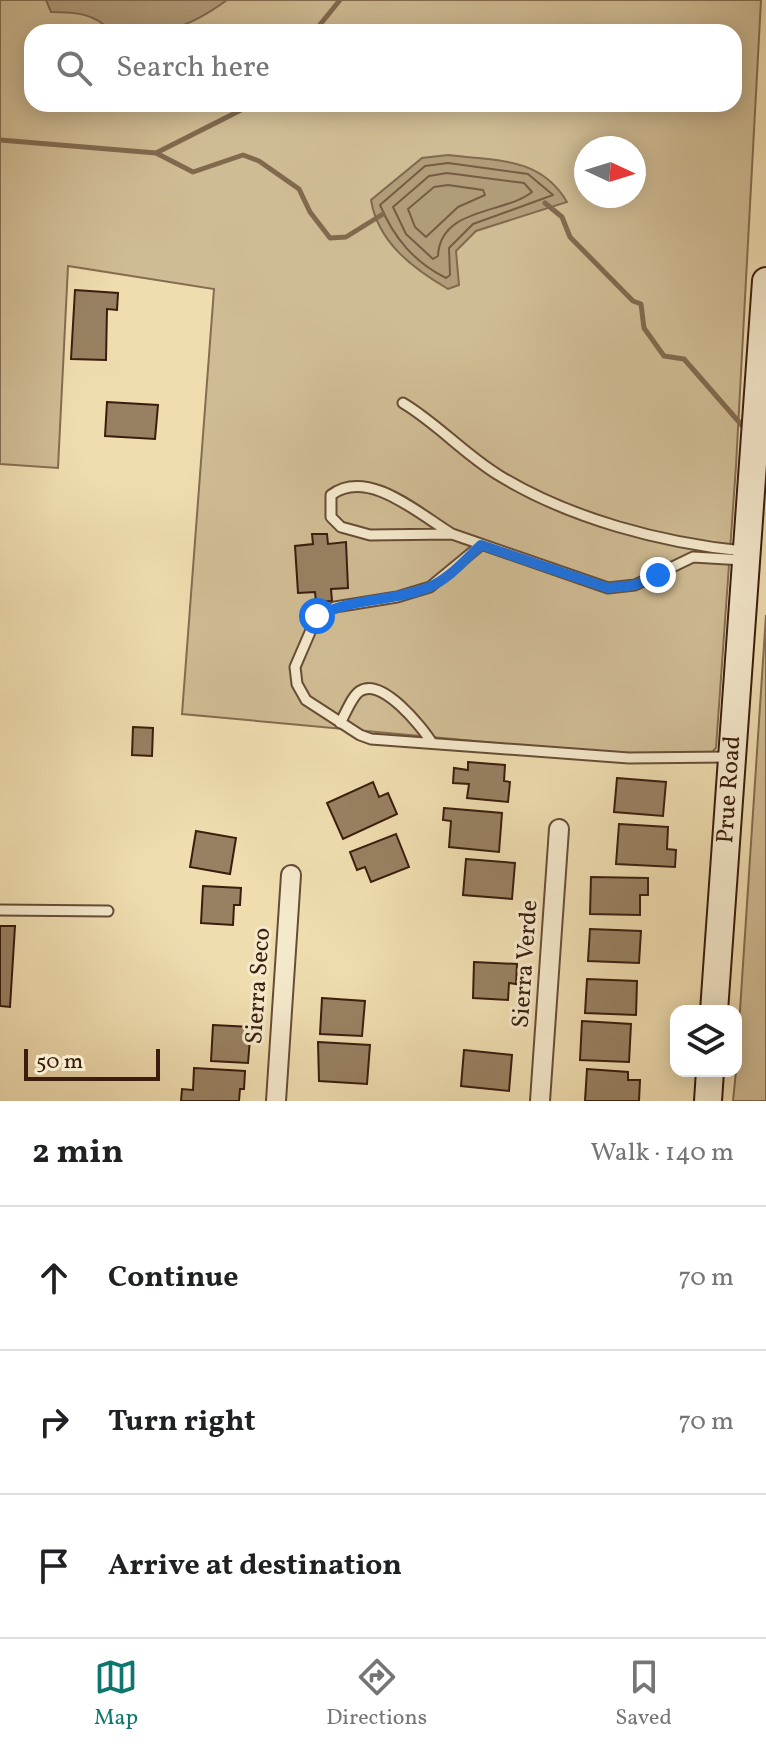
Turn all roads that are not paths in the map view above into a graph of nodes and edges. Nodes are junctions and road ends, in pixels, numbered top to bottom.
1 (766, 281) edge
2 (403, 403) dead end
3 (452, 534) junction
4 (481, 545) junction
5 (747, 552) junction
6 (340, 723) junction
7 (432, 743) junction
8 (732, 757) junction
9 (559, 829) dead end
10 (291, 875) dead end
11 (0, 910) edge
12 (108, 911) dead end
13 (714, 1005) edge
14 (710, 1077) edge
15 (276, 1101) edge
16 (540, 1101) edge
17 (708, 1101) edge

1 - 5 main road, Prue Road
2 - 5 lane
3 - 3 lane
3 - 4 lane
4 - 5 lane
4 - 6 lane
5 - 8 main road, Prue Road
6 - 7 lane
6 - 7 lane
7 - 8 lane
8 - 13 main road, Prue Road
9 - 16 street, Sierra Verde
10 - 15 street, Sierra Seco
11 - 12 lane
14 - 17 main road

